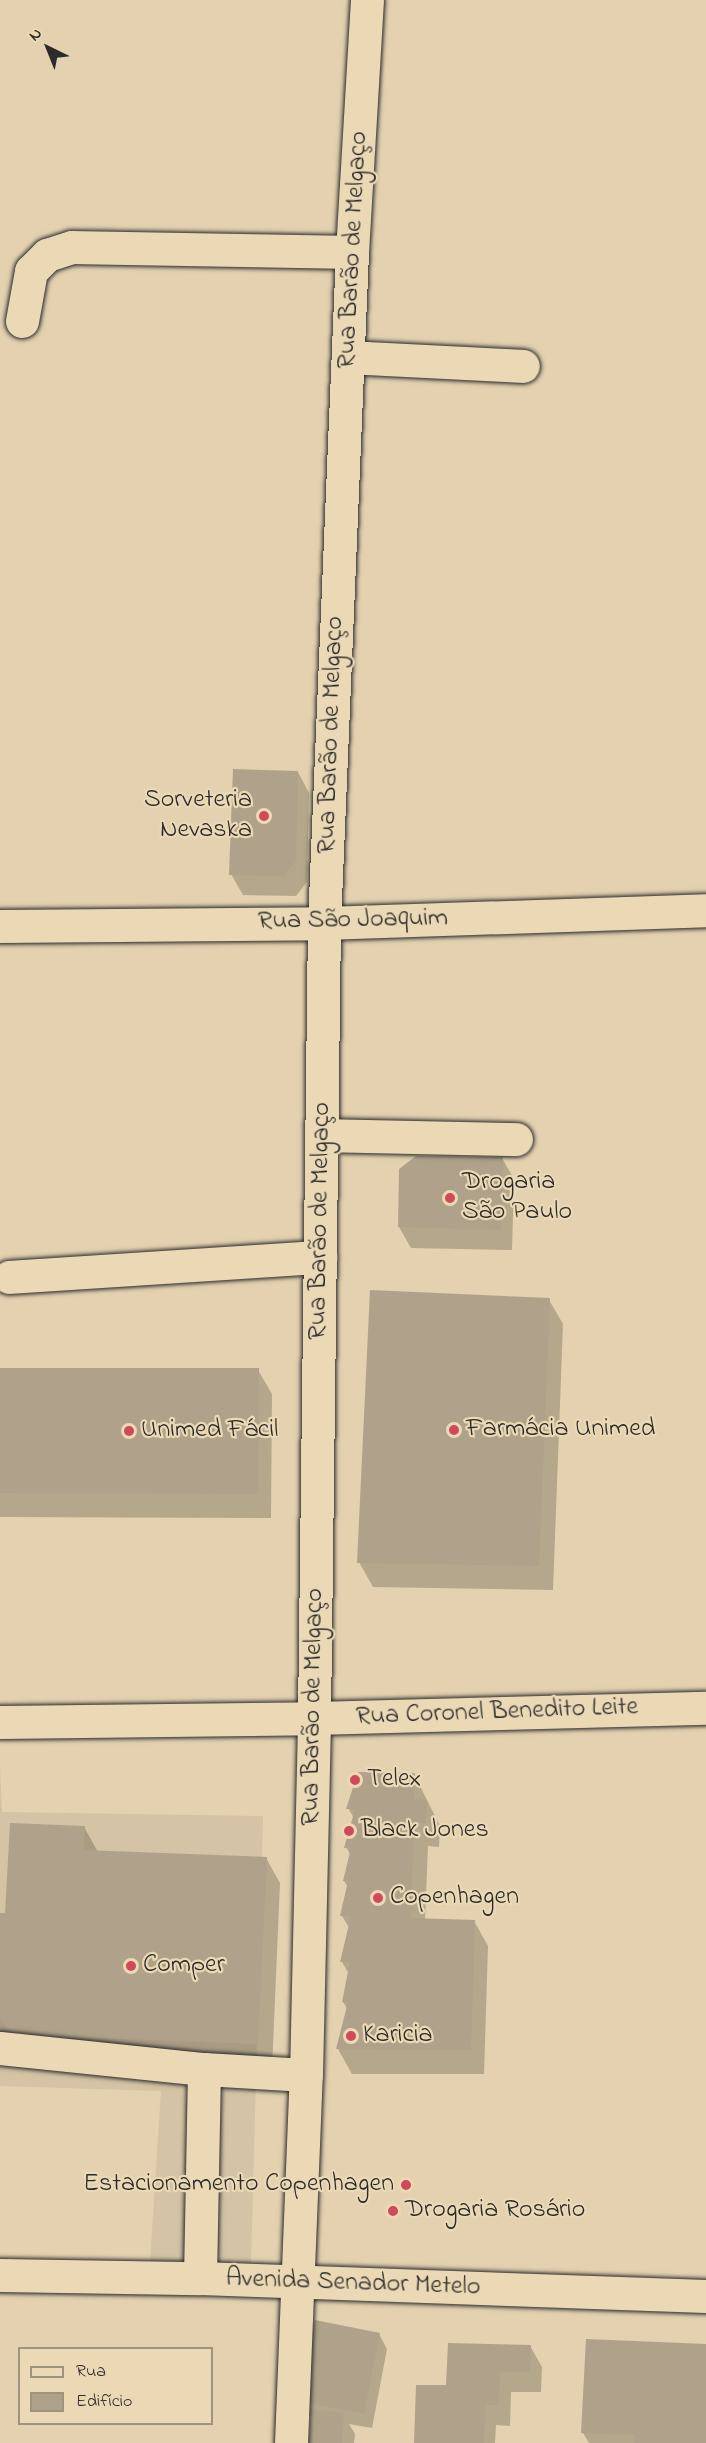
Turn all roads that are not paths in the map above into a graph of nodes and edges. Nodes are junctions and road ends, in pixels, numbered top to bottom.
1 (367, 0) edge
2 (352, 252) junction
3 (22, 321) dead end
4 (348, 357) junction
5 (523, 366) dead end
6 (706, 910) edge
7 (324, 923) junction
8 (0, 926) edge
9 (323, 1135) junction
10 (516, 1138) dead end
11 (320, 1257) junction
12 (9, 1277) dead end
13 (706, 1708) edge
14 (314, 1718) junction
15 (0, 1722) edge
16 (0, 2048) edge
17 (204, 2069) junction
18 (306, 2075) junction
19 (0, 2275) edge
20 (200, 2278) junction
21 (298, 2283) junction
22 (706, 2296) edge
23 (291, 2443) edge

1 - 2 street, Rua Barão de Melgaço
2 - 3 street
2 - 4 street, Rua Barão de Melgaço
4 - 5 street
4 - 7 street, Rua Barão de Melgaço
6 - 7 street, Rua São Joaquim
7 - 8 street, Rua São Joaquim
7 - 9 street, Rua Barão de Melgaço
9 - 10 street
9 - 11 street, Rua Barão de Melgaço
11 - 12 street
11 - 14 street, Rua Barão de Melgaço
13 - 14 street, Rua Coronel Benedito Leite
14 - 15 street, Rua Coronel Benedito Leite
14 - 18 street, Rua Barão de Melgaço
16 - 17 street
17 - 18 street
17 - 20 street
18 - 21 street, Rua Barão de Melgaço
19 - 20 street, Avenida Senador Metelo
20 - 21 street, Avenida Senador Metelo
21 - 22 street, Avenida Senador Metelo
21 - 23 street, Rua Barão de Melgaço

